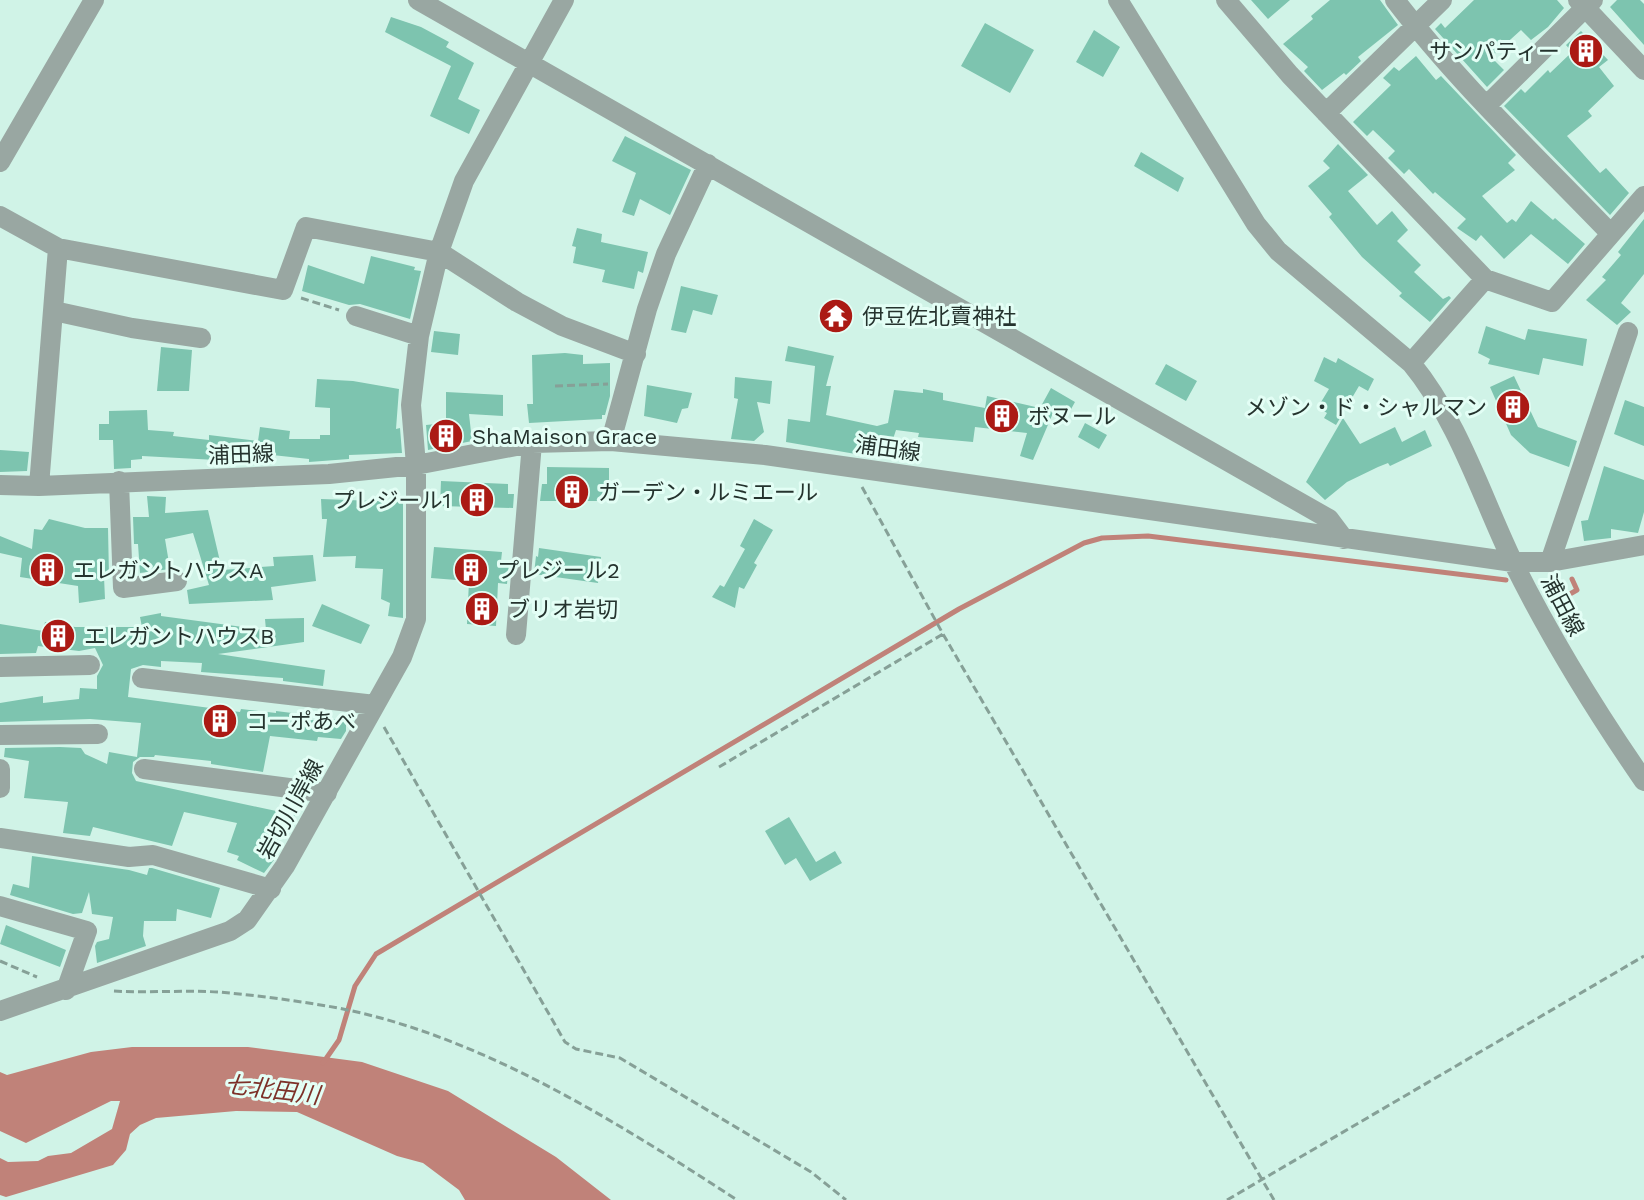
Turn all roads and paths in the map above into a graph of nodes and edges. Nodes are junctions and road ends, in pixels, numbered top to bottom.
1 (94, 0) edge
2 (418, 0) edge
3 (564, 0) edge
4 (1118, 0) edge
5 (1226, 0) edge
6 (1395, 0) edge
7 (1442, 0) edge
8 (1586, 3) edge
9 (1415, 26) junction
10 (529, 63) junction
11 (1644, 70) edge
12 (1487, 105) junction
13 (1326, 113) junction
14 (0, 162) edge
15 (708, 164) junction
16 (1644, 196) edge
17 (0, 216) edge
18 (1611, 234) junction
19 (58, 248) junction
20 (439, 252) junction
21 (1485, 279) junction
22 (283, 290) junction
23 (54, 311) junction
24 (356, 316) joint
25 (1628, 332) dead end
26 (419, 336) junction
27 (201, 338) dead end
28 (636, 354) junction
29 (1411, 363) junction
30 (628, 383) junction
31 (555, 386) dead end
32 (611, 441) junction
33 (532, 443) junction
34 (416, 465) junction
35 (851, 467) junction
36 (119, 481) junction
37 (0, 485) edge
38 (39, 486) junction
39 (1344, 539) junction
40 (1644, 545) edge
41 (1513, 562) junction
42 (1550, 562) junction
43 (177, 581) dead end
44 (941, 631) junction
45 (516, 635) dead end
46 (90, 665) dead end
47 (0, 667) edge
48 (142, 678) dead end
49 (373, 710) junction
50 (98, 734) dead end
51 (0, 735) edge
52 (719, 767) dead end
53 (0, 769) edge
54 (144, 769) dead end
55 (1644, 781) edge
56 (0, 788) edge
57 (327, 793) junction
58 (0, 838) edge
59 (271, 889) junction
60 (0, 906) edge
61 (1644, 956) edge
62 (0, 961) edge
63 (66, 990) junction
64 (111, 991) dead end
65 (0, 1011) edge
66 (1262, 1179) junction
67 (737, 1200) edge
68 (846, 1200) edge
69 (1227, 1200) edge
70 (1274, 1200) edge

1 - 14 street
2 - 10 street
3 - 10 street, 岩切川岸線
4 - 29 street
5 - 13 street
6 - 9 street
7 - 9 street
8 - 11 street
8 - 12 street
9 - 12 street
9 - 13 street
10 - 15 street
10 - 20 street, 岩切川岸線
12 - 18 street
13 - 21 street
15 - 28 street
15 - 39 street
16 - 18 street
17 - 19 street
18 - 21 street
19 - 22 street
19 - 23 street
20 - 22 street
20 - 26 street, 岩切川岸線
20 - 28 street
21 - 29 street
22 - 24 path
23 - 27 street
23 - 38 street
24 - 26 street
25 - 42 street
26 - 34 street, 岩切川岸線
28 - 30 street
29 - 41 street
30 - 31 path
30 - 32 street
32 - 33 street, 浦田線
32 - 35 street, 浦田線
33 - 34 street, 浦田線
33 - 45 street
34 - 36 street, 浦田線
34 - 49 street, 岩切川岸線
35 - 39 street, 浦田線
35 - 44 path
36 - 38 street, 浦田線
36 - 43 street
37 - 38 street, 浦田線
39 - 41 street, 浦田線
40 - 42 street
41 - 42 street
41 - 55 street, 浦田線
44 - 52 path
44 - 66 path
46 - 47 street
48 - 49 street
49 - 57 street, 岩切川岸線
49 - 68 path
50 - 51 street
53 - 56 street
54 - 57 street
57 - 59 street, 岩切川岸線
58 - 59 street
59 - 63 street, 岩切川岸線
60 - 63 street
61 - 66 path
62 - 63 path
63 - 65 street, 岩切川岸線
64 - 67 path
66 - 69 path
66 - 70 path

